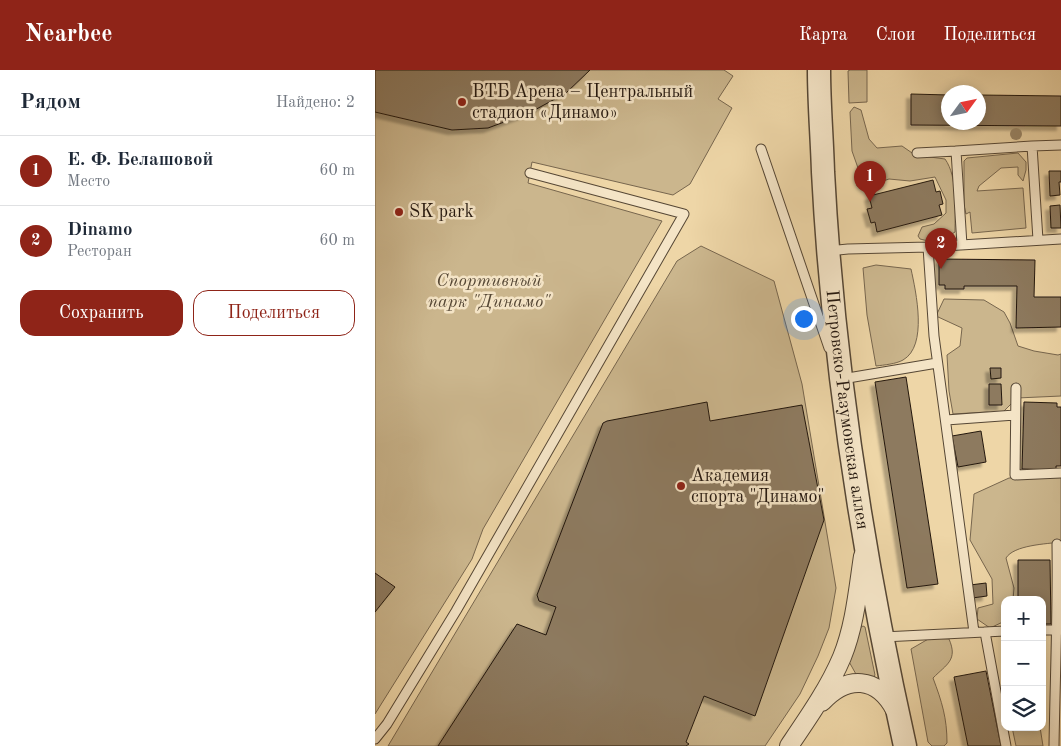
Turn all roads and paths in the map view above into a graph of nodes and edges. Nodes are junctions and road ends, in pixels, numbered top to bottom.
1 (819, 70) edge
2 (1061, 145) edge
3 (1032, 146) junction
4 (761, 149) dead end
5 (956, 151) junction
6 (917, 153) dead end
7 (530, 173) dead end
8 (1061, 239) edge
9 (1038, 240) junction
10 (962, 245) junction
11 (928, 247) junction
12 (827, 251) junction
13 (937, 363) junction
14 (840, 379) junction
15 (1015, 388) dead end
16 (1015, 416) junction
17 (946, 420) junction
18 (1061, 474) edge
19 (1057, 544) dead end
20 (865, 545) junction
21 (1046, 630) edge
22 (1059, 630) edge
23 (1001, 631) edge
24 (974, 632) junction
25 (985, 632) junction
26 (883, 637) junction
27 (811, 713) junction
28 (897, 713) junction
29 (375, 739) edge
30 (1056, 740) edge
31 (789, 746) edge
32 (905, 746) edge
33 (1006, 746) edge

1 - 12 street, Петровско-Разумовская аллея
2 - 3 lane
3 - 5 lane
3 - 9 lane
4 - 14 lane
5 - 6 lane
5 - 10 lane
7 - 29 lane
8 - 9 lane
9 - 10 lane
10 - 11 lane
11 - 12 lane
11 - 13 lane
12 - 14 street, Петровско-Разумовская аллея
13 - 14 lane
13 - 17 lane
14 - 20 street, Петровско-Разумовская аллея
15 - 16 lane
16 - 17 lane
16 - 18 lane
17 - 24 lane
19 - 22 lane
20 - 26 street, Петровско-Разумовская аллея
20 - 27 street
21 - 22 lane
22 - 30 lane
23 - 25 lane
24 - 25 lane
24 - 26 lane
25 - 33 lane
26 - 28 street, Петровско-Разумовская аллея
27 - 28 street
27 - 31 street
28 - 32 street, Петровско-Разумовская аллея

